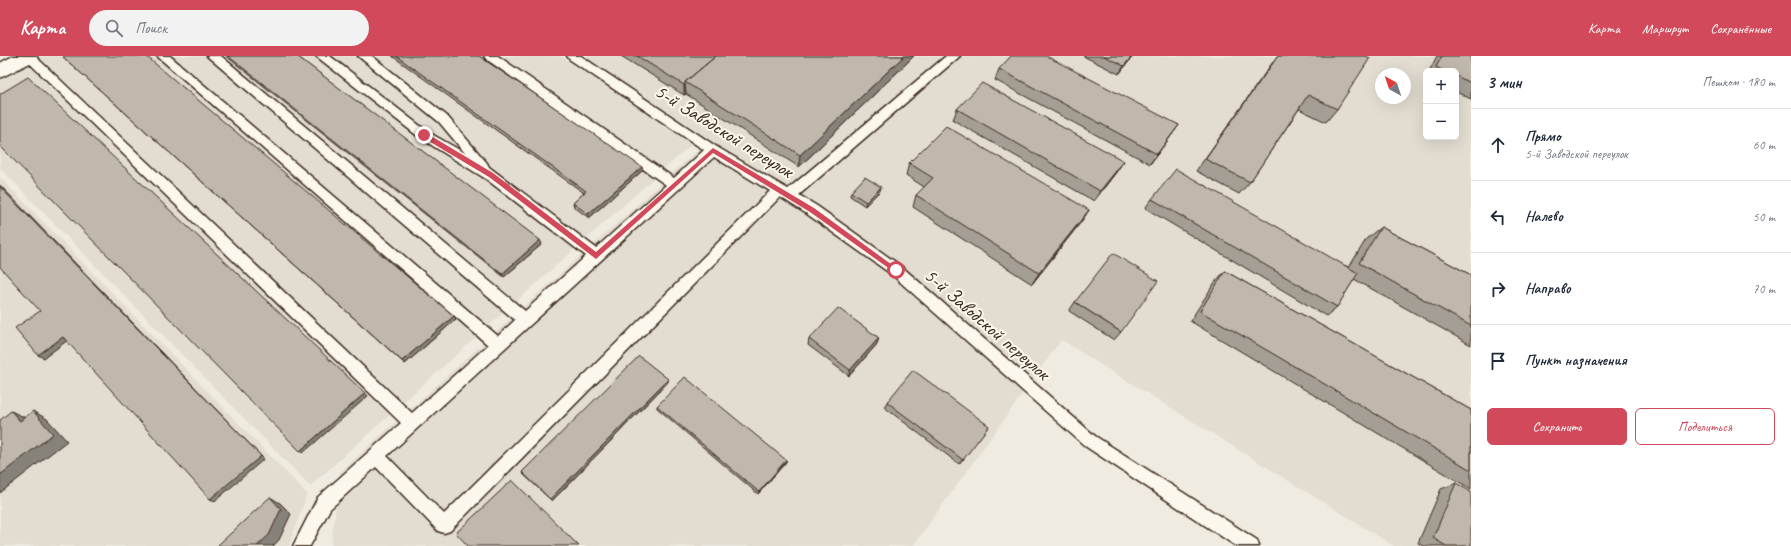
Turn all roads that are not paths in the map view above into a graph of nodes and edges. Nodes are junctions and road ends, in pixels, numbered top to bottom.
1 (28, 56) edge
2 (163, 56) edge
3 (213, 56) edge
4 (322, 56) edge
5 (364, 56) edge
6 (490, 56) edge
7 (572, 56) edge
8 (954, 56) edge
9 (0, 71) edge
10 (713, 150) junction
11 (491, 175) junction
12 (674, 185) junction
13 (784, 193) junction
14 (596, 256) junction
15 (525, 320) junction
16 (498, 345) junction
17 (412, 423) junction
18 (376, 456) junction
19 (301, 546) edge
20 (1251, 546) edge

1 - 9 street
1 - 17 lane
2 - 16 lane
3 - 15 lane
4 - 11 lane
5 - 11 lane
6 - 12 lane
7 - 10 lane, 5-й Заводской переулок
8 - 13 lane
10 - 12 lane
10 - 13 lane, 5-й Заводской переулок
11 - 14 lane
12 - 14 lane
13 - 18 lane
13 - 20 lane, 5-й Заводской переулок
14 - 15 lane
15 - 16 lane
16 - 17 lane
17 - 18 lane
18 - 19 lane

